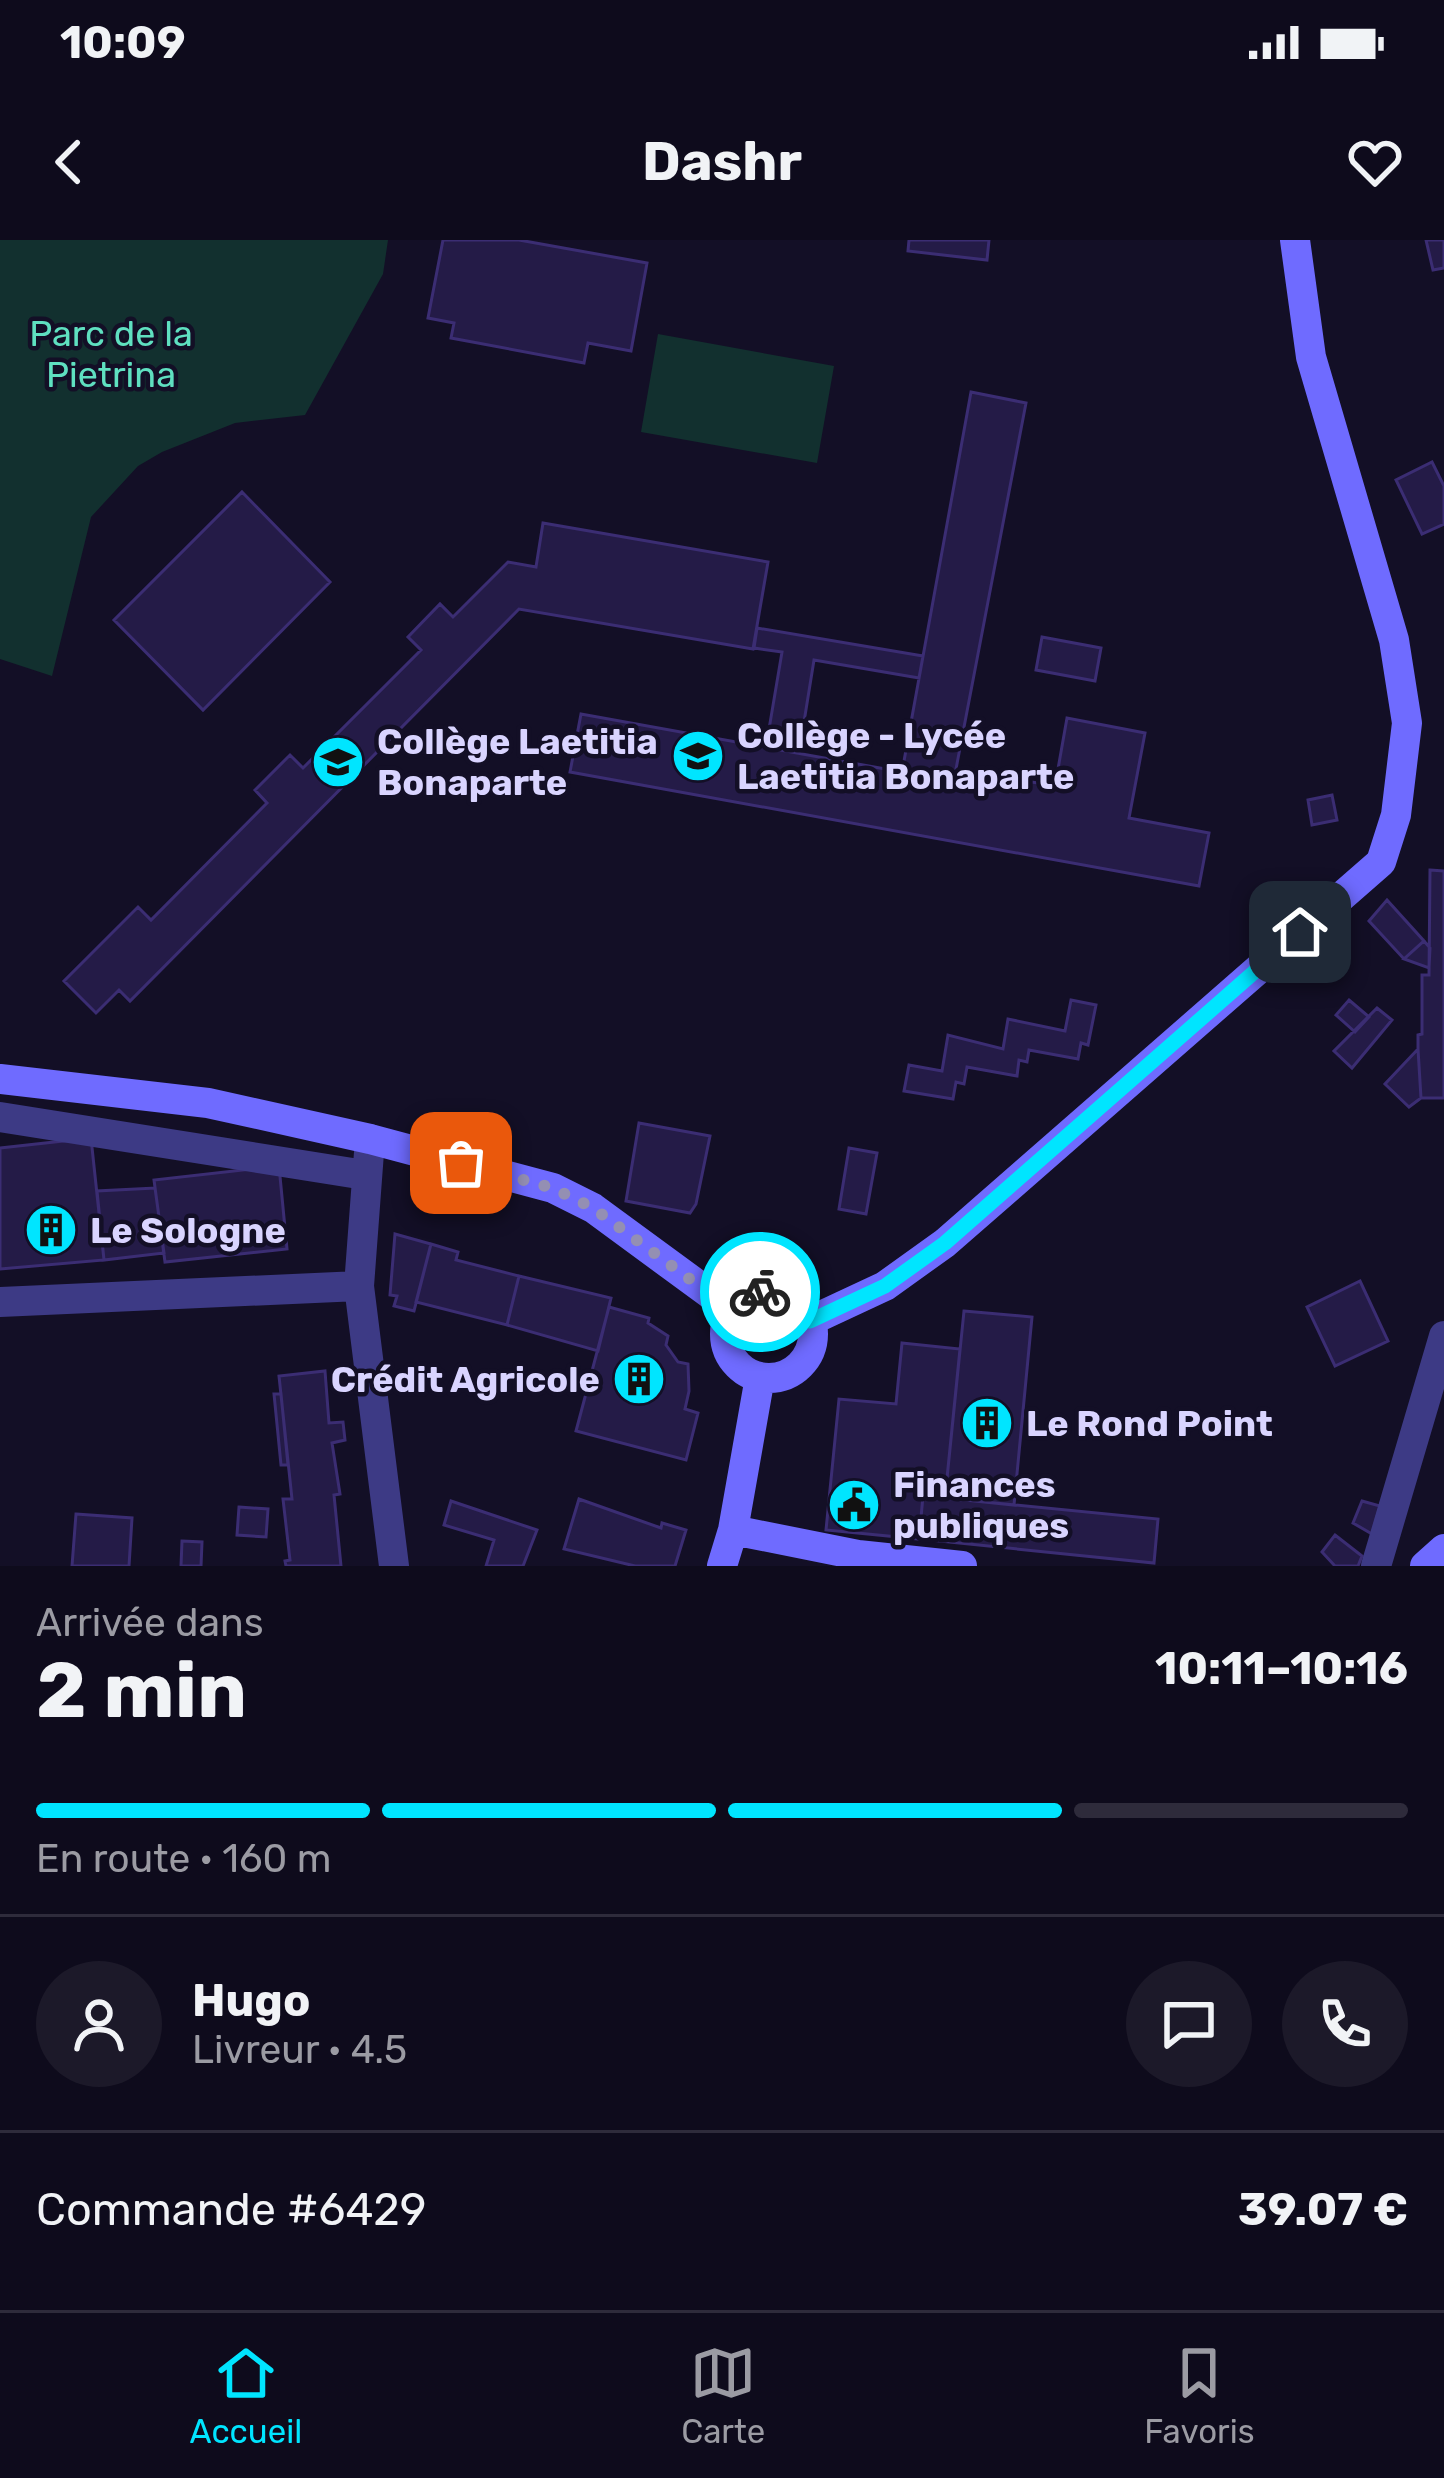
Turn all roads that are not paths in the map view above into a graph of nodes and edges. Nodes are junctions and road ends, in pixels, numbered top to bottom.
1 (1294, 240) edge
2 (0, 1079) edge
3 (0, 1117) edge
4 (356, 1136) junction
5 (351, 1173) junction
6 (359, 1286) junction
7 (0, 1302) edge
8 (732, 1310) junction
9 (810, 1321) junction
10 (1444, 1336) edge
11 (760, 1377) junction
12 (733, 1530) junction
13 (1444, 1549) edge
14 (394, 1566) edge
15 (722, 1566) edge
16 (962, 1566) edge
17 (1376, 1566) edge
18 (1425, 1566) edge

1 - 9 main road
2 - 4 main road
3 - 5 street
4 - 5 street
4 - 8 main road
5 - 6 street
6 - 7 street
6 - 14 street
8 - 9 main road
8 - 11 main road
9 - 11 main road
10 - 17 street
11 - 12 main road
12 - 15 main road
12 - 16 main road
13 - 18 main road

